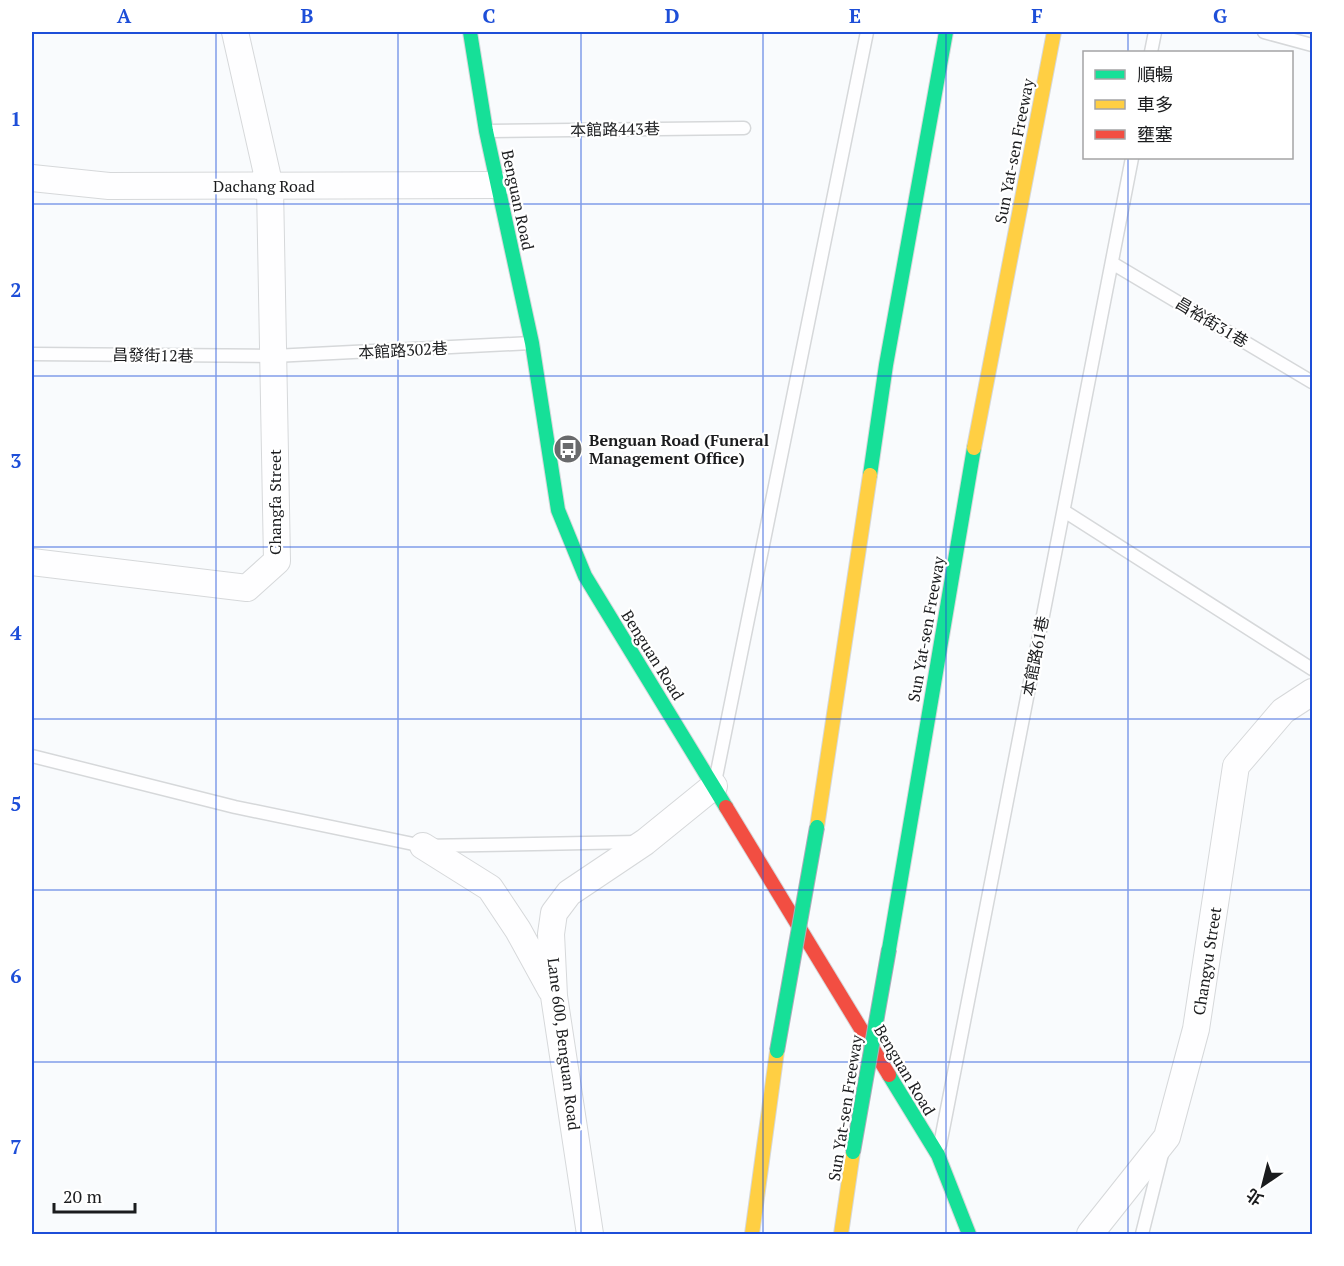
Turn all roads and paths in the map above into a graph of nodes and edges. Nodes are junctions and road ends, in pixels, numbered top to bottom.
1 (235, 32) edge
2 (470, 32) edge
3 (867, 32) edge
4 (946, 32) edge
5 (1054, 32) edge
6 (1155, 32) edge
7 (1263, 32) edge
8 (1312, 45) edge
9 (1151, 51) edge
10 (744, 128) dead end
11 (486, 131) junction
12 (1132, 159) edge
13 (32, 178) edge
14 (498, 185) junction
15 (270, 187) junction
16 (1112, 262) junction
17 (531, 343) junction
18 (32, 354) edge
19 (274, 356) junction
20 (1312, 382) edge
21 (1064, 511) junction
22 (32, 562) edge
23 (1312, 669) edge
24 (1312, 692) edge
25 (32, 756) edge
26 (714, 786) junction
27 (645, 842) junction
28 (423, 846) junction
29 (554, 996) junction
30 (1167, 1137) junction
31 (938, 1155) junction
32 (590, 1234) edge
33 (752, 1234) edge
34 (841, 1234) edge
35 (969, 1234) edge
36 (1090, 1234) edge
37 (1142, 1234) edge

1 - 15 street, Changfa Street
2 - 11 main road, Benguan Road
3 - 26 lane
4 - 33 main road, bridge
5 - 34 main road, Sun Yat-sen Freeway, bridge
6 - 9 lane
7 - 8 lane
10 - 11 lane, 本館路443巷
11 - 14 main road, Benguan Road
12 - 16 lane, 本館路61巷
13 - 15 street, Dachang Road
14 - 15 street, Dachang Road
14 - 17 main road, Benguan Road
15 - 19 street, Changfa Street
16 - 20 lane, 昌裕街31巷
16 - 21 lane, 本館路61巷
17 - 19 lane, 本館路302巷
17 - 26 main road, Benguan Road
18 - 19 lane, 昌發街12巷
19 - 22 street, Changfa Street
21 - 23 lane
21 - 31 lane, 本館路61巷
24 - 30 street, Changyu Street
25 - 28 lane
26 - 27 street, Lane 600, Benguan Road
26 - 31 main road, Benguan Road
27 - 28 lane
27 - 29 street, Lane 600, Benguan Road
28 - 29 street
29 - 32 street, Lane 600, Benguan Road
30 - 36 street, Changyu Street
30 - 37 lane
31 - 35 main road, Benguan Road

